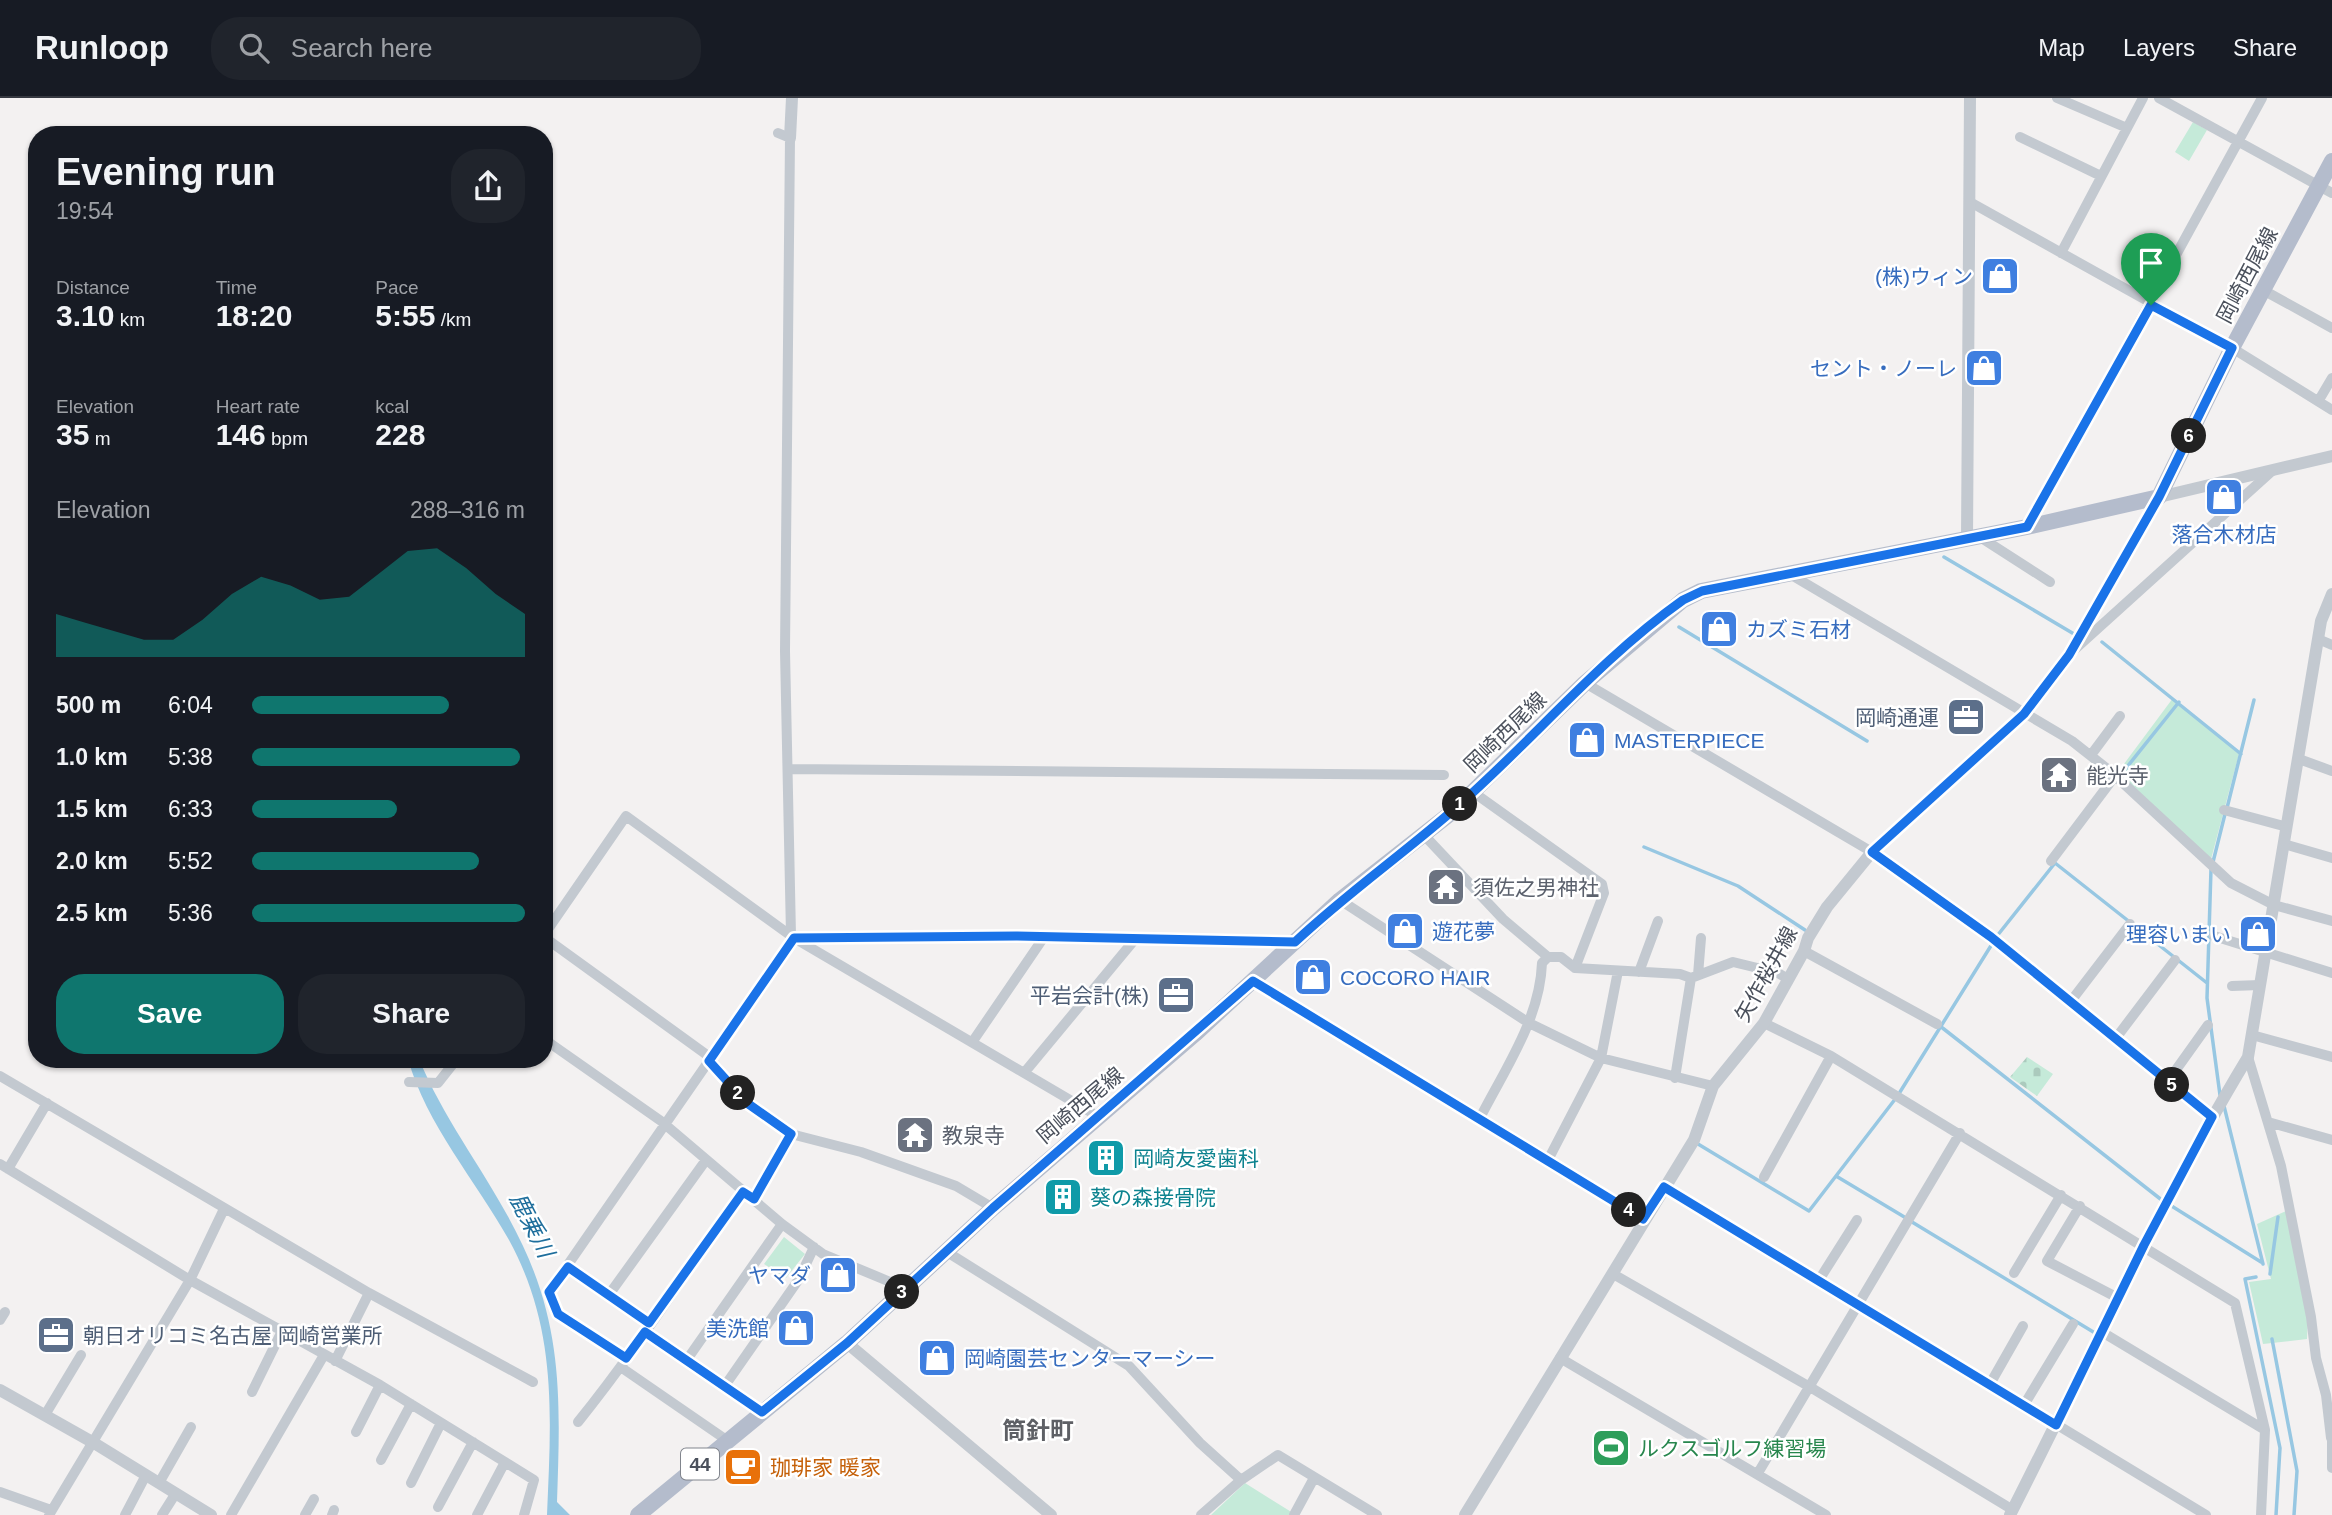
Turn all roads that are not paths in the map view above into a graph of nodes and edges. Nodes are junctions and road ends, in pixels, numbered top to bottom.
1 (792, 98) edge
2 (1970, 98) edge
3 (2057, 98) edge
4 (2143, 98) edge
5 (2159, 98) edge
6 (2262, 98) edge
7 (2127, 128) junction
8 (784, 135) joint
9 (2021, 137) dead end
10 (2238, 141) junction
11 (2332, 161) edge
12 (2102, 176) junction
13 (2325, 190) edge
14 (1970, 202) junction
15 (2061, 253) junction
16 (2263, 290) junction
17 (2151, 305) junction
18 (2332, 328) edge
19 (2232, 348) junction
20 (2332, 378) edge
21 (2319, 400) junction
22 (2332, 410) edge
23 (2332, 456) edge
24 (2277, 467) junction
25 (2159, 497) junction
26 (2027, 527) junction
27 (1974, 538) junction
28 (1788, 573) junction
29 (2050, 582) dead end
30 (2332, 594) edge
31 (2318, 639) junction
32 (2332, 645) edge
33 (2069, 655) junction
34 (1585, 683) junction
35 (2024, 714) junction
36 (2120, 716) dead end
37 (2091, 755) junction
38 (2299, 759) junction
39 (789, 769) junction
40 (2332, 771) edge
41 (1444, 775) dead end
42 (2115, 776) junction
43 (1473, 792) junction
44 (2224, 810) dead end
45 (2287, 827) junction
46 (1423, 834) junction
47 (2284, 844) junction
48 (1872, 852) junction
49 (2332, 858) edge
50 (2051, 861) dead end
51 (1340, 900) junction
52 (2274, 905) junction
53 (1658, 921) dead end
54 (2332, 921) edge
55 (553, 923) edge
56 (2130, 923) dead end
57 (2214, 936) dead end
58 (794, 937) junction
59 (1045, 937) junction
60 (1136, 939) junction
61 (1701, 939) dead end
62 (1295, 942) junction
63 (553, 943) edge
64 (1804, 951) junction
65 (2266, 952) junction
66 (1548, 957) junction
67 (2175, 960) dead end
68 (1575, 968) junction
69 (1618, 971) junction
70 (1639, 972) junction
71 (2332, 973) edge
72 (1694, 976) junction
73 (1788, 979) junction
74 (1253, 981) junction
75 (2260, 985) junction
76 (2232, 986) dead end
77 (2071, 1001) junction
78 (1529, 1023) junction
79 (1764, 1023) junction
80 (1937, 1024) dead end
81 (2208, 1025) dead end
82 (2252, 1035) junction
83 (2116, 1038) junction
84 (973, 1041) junction
85 (553, 1045) edge
86 (1831, 1056) junction
87 (2332, 1056) edge
88 (2248, 1057) junction
89 (1601, 1058) junction
90 (709, 1061) junction
91 (450, 1068) edge
92 (1024, 1073) junction
93 (0, 1076) edge
94 (1675, 1078) junction
95 (2168, 1081) junction
96 (409, 1082) dead end
97 (1713, 1086) junction
98 (47, 1103) junction
99 (1099, 1117) junction
100 (2212, 1117) junction
101 (1480, 1118) junction
102 (2267, 1122) junction
103 (666, 1127) junction
104 (1960, 1133) junction
105 (791, 1134) junction
106 (2332, 1140) edge
107 (706, 1160) junction
108 (1548, 1160) junction
109 (4, 1166) edge
110 (1764, 1177) dead end
111 (1664, 1187) junction
112 (743, 1192) junction
113 (2061, 1195) junction
114 (754, 1199) junction
115 (2080, 1206) junction
116 (993, 1208) junction
117 (224, 1209) junction
118 (1643, 1219) junction
119 (1857, 1220) dead end
120 (782, 1224) junction
121 (2144, 1245) junction
122 (814, 1247) junction
123 (947, 1252) junction
124 (568, 1267) junction
125 (2014, 1273) dead end
126 (1614, 1274) junction
127 (190, 1280) junction
128 (1819, 1280) junction
129 (903, 1292) junction
130 (369, 1293) junction
131 (608, 1296) junction
132 (2118, 1297) junction
133 (1860, 1304) junction
134 (2073, 1324) dead end
135 (2023, 1326) dead end
136 (647, 1328) junction
137 (282, 1331) junction
138 (2102, 1332) junction
139 (847, 1343) junction
140 (81, 1355) dead end
141 (324, 1355) junction
142 (1560, 1358) junction
143 (335, 1361) junction
144 (686, 1362) junction
145 (624, 1363) junction
146 (533, 1382) dead end
147 (1990, 1384) junction
148 (380, 1385) junction
149 (724, 1387) junction
150 (1810, 1387) junction
151 (0, 1390) edge
152 (252, 1392) dead end
153 (411, 1404) junction
154 (2024, 1405) junction
155 (762, 1412) junction
156 (44, 1415) junction
157 (578, 1422) dead end
158 (441, 1423) junction
159 (2056, 1425) junction
160 (191, 1427) dead end
161 (2264, 1430) junction
162 (356, 1432) dead end
163 (2332, 1434) edge
164 (728, 1441) junction
165 (473, 1442) junction
166 (94, 1443) junction
167 (382, 1460) dead end
168 (505, 1462) junction
169 (2332, 1468) edge
170 (1758, 1473) junction
171 (145, 1475) junction
172 (1314, 1478) junction
173 (1241, 1480) junction
174 (159, 1483) junction
175 (411, 1483) dead end
176 (0, 1492) edge
177 (176, 1493) junction
178 (314, 1499) dead end
179 (438, 1507) dead end
180 (50, 1513) edge
181 (2012, 1513) edge
182 (125, 1515) edge
183 (162, 1515) edge
184 (211, 1515) edge
185 (231, 1515) edge
186 (305, 1515) edge
187 (477, 1515) edge
188 (524, 1515) edge
189 (638, 1515) edge
190 (1051, 1515) edge
191 (1201, 1515) edge
192 (1294, 1515) edge
193 (1377, 1515) edge
194 (1465, 1515) edge
195 (1826, 1515) edge
196 (2206, 1515) edge
197 (2261, 1515) edge

1 - 8 street
2 - 14 street
3 - 7 street
4 - 7 street
5 - 10 street
6 - 10 street
7 - 12 street
8 - 39 street
9 - 12 street
10 - 13 street
10 - 17 street
11 - 13 main road, 岡崎西尾線
12 - 15 street
13 - 16 main road, 岡崎西尾線
14 - 15 street
14 - 27 street
15 - 17 street
16 - 18 street
16 - 19 main road, 岡崎西尾線
17 - 19 street
17 - 26 street
19 - 21 street
19 - 25 main road, 岡崎西尾線
20 - 21 street
21 - 22 street
23 - 24 street
24 - 25 street
24 - 33 street
25 - 26 main road, 岡崎西尾線 / 44
25 - 33 street, 矢作桜井線
26 - 27 main road, 岡崎西尾線 / 44
27 - 28 main road, 岡崎西尾線 / 44
27 - 29 street
28 - 34 main road, 岡崎西尾線 / 44
28 - 35 street
30 - 31 street
31 - 32 street
31 - 38 street
33 - 35 street, 矢作桜井線
34 - 43 main road, 岡崎西尾線 / 44
34 - 48 street
35 - 37 street
35 - 48 street, 矢作桜井線
36 - 37 street
37 - 42 street
38 - 40 street
38 - 45 street
39 - 41 street
39 - 58 street
42 - 50 street
42 - 52 street
43 - 46 main road, 岡崎西尾線 / 44
43 - 68 street
44 - 45 street
45 - 47 street
46 - 51 main road, 岡崎西尾線 / 44
46 - 66 street
47 - 49 street
47 - 52 street
48 - 64 street, 矢作桜井線
48 - 77 street
51 - 62 main road, 岡崎西尾線 / 44
51 - 78 street
52 - 54 street
52 - 65 street
53 - 70 street
55 - 58 street
56 - 77 street
57 - 65 street
58 - 59 street
58 - 84 street
58 - 90 street
59 - 60 street
59 - 84 street
60 - 62 street
60 - 92 street
61 - 72 street
62 - 74 main road, 岡崎西尾線 / 44
63 - 90 street
64 - 73 street, 矢作桜井線
64 - 80 street
65 - 71 street
65 - 75 street
66 - 68 street
66 - 78 street
67 - 83 street
68 - 69 street
69 - 70 street
69 - 89 street
70 - 72 street
72 - 73 street
72 - 94 street
73 - 79 street, 矢作桜井線
74 - 99 main road, 岡崎西尾線 / 44
74 - 101 street
75 - 76 street
75 - 82 street
77 - 83 street
78 - 89 street
78 - 101 street
79 - 86 street
79 - 97 street, 矢作桜井線
81 - 95 street
82 - 87 street
82 - 88 street
83 - 95 street
84 - 92 street
85 - 103 street
86 - 104 street
86 - 110 street
88 - 100 street
88 - 102 street
89 - 94 street
89 - 108 street
90 - 103 street
90 - 105 street
91 - 96 street
92 - 99 street
93 - 98 street
94 - 97 street
95 - 100 street
97 - 111 street, 矢作桜井線
98 - 109 street
98 - 117 street
99 - 116 main road, 岡崎西尾線 / 44
100 - 121 street
101 - 108 street
102 - 106 street
102 - 163 street
103 - 107 street
103 - 124 street
104 - 113 street
104 - 133 street
105 - 114 street
105 - 116 street
107 - 112 street
107 - 131 street
108 - 118 street
109 - 127 street
111 - 118 street, 矢作桜井線
111 - 128 street
112 - 114 street
112 - 136 street
113 - 115 street
113 - 125 street
114 - 120 street
115 - 121 street
115 - 132 street
116 - 123 main road, 岡崎西尾線 / 44
117 - 127 street
117 - 130 street
118 - 126 street, 矢作桜井線
119 - 128 street
120 - 122 street
120 - 144 street
121 - 132 street
121 - 161 street
122 - 129 street
122 - 149 street
123 - 129 main road, 岡崎西尾線 / 44
123 - 173 street
124 - 131 street
124 - 145 street
126 - 142 street, 矢作桜井線
126 - 150 street
127 - 137 street
127 - 166 street
128 - 133 street
129 - 139 main road, 岡崎西尾線 / 44
130 - 143 street
130 - 146 street
131 - 136 street
132 - 138 street
133 - 147 street
133 - 150 street
134 - 154 street
135 - 147 street
136 - 144 street
136 - 145 street
137 - 141 street
137 - 152 street
138 - 159 street
138 - 161 street
139 - 155 main road, 岡崎西尾線 / 44
139 - 190 street
140 - 156 street
141 - 143 street
141 - 185 street
142 - 170 street
142 - 194 street, 矢作桜井線
143 - 148 street
144 - 149 street
145 - 157 street
145 - 164 street
147 - 154 street
148 - 153 street
148 - 162 street
149 - 155 street
150 - 170 street
150 - 181 street
151 - 156 street
153 - 158 street
153 - 167 street
154 - 159 street
155 - 164 main road, 岡崎西尾線 / 44
156 - 166 street
158 - 165 street
158 - 175 street
159 - 181 street
159 - 196 street
160 - 174 street
161 - 197 street
163 - 169 street
164 - 189 main road, 岡崎西尾線 / 44
165 - 168 street
165 - 179 street
166 - 171 street
166 - 180 street
168 - 187 street
168 - 188 street
170 - 195 street
171 - 174 street
171 - 182 street
172 - 173 street
172 - 192 street
172 - 193 street
173 - 191 street
174 - 177 street
176 - 180 street
177 - 183 street
177 - 184 street
178 - 186 street

